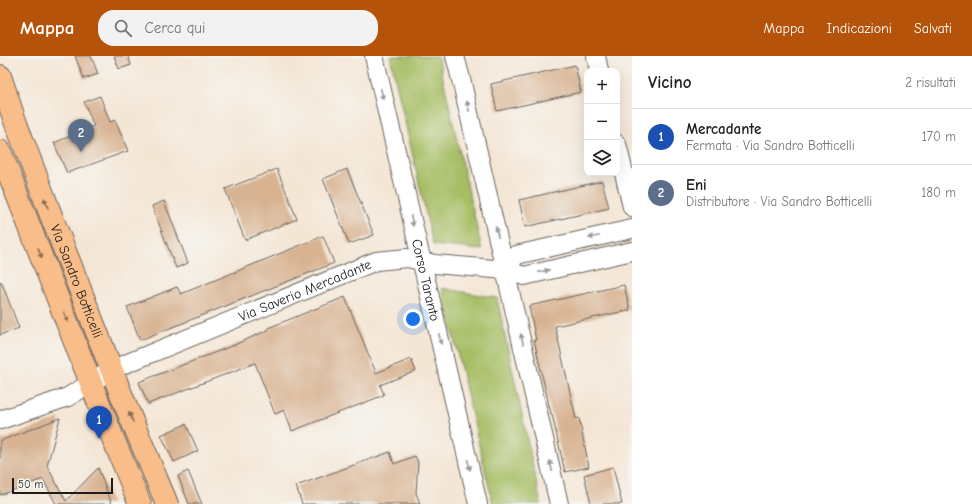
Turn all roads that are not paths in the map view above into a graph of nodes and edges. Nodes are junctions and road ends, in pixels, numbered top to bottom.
1 (374, 56) edge
2 (455, 56) edge
3 (596, 56) edge
4 (598, 68) edge
5 (0, 76) edge
6 (0, 151) edge
7 (620, 157) edge
8 (632, 207) edge
9 (632, 229) edge
10 (632, 251) edge
11 (421, 260) junction
12 (506, 270) junction
13 (113, 369) junction
14 (92, 383) junction
15 (0, 420) edge
16 (129, 477) junction
17 (163, 494) edge
18 (128, 504) edge
19 (140, 504) edge
20 (175, 504) edge
21 (478, 504) edge
22 (559, 504) edge

1 -> 11 street, Corso Taranto
12 -> 2 street
3 - 4 street
13 -> 5 main road, Via Sandro Botticelli
6 -> 14 main road, Via Sandro Botticelli
7 - 8 street
9 -> 12 street
12 -> 10 street, Via Saverio Mercadante
11 - 12 street, Via Saverio Mercadante
11 - 13 street, Via Saverio Mercadante
11 -> 21 street, Corso Taranto
22 -> 12 street
13 - 14 street, Via Saverio Mercadante
17 -> 13 main road, Via Sandro Botticelli
14 - 15 street, Via Saverio Mercadante
14 - 16 main road, Via Sandro Botticelli
16 - 18 street, Via Sandro Botticelli
16 - 19 main road, Via Sandro Botticelli
17 - 20 street, Via Sandro Botticelli

